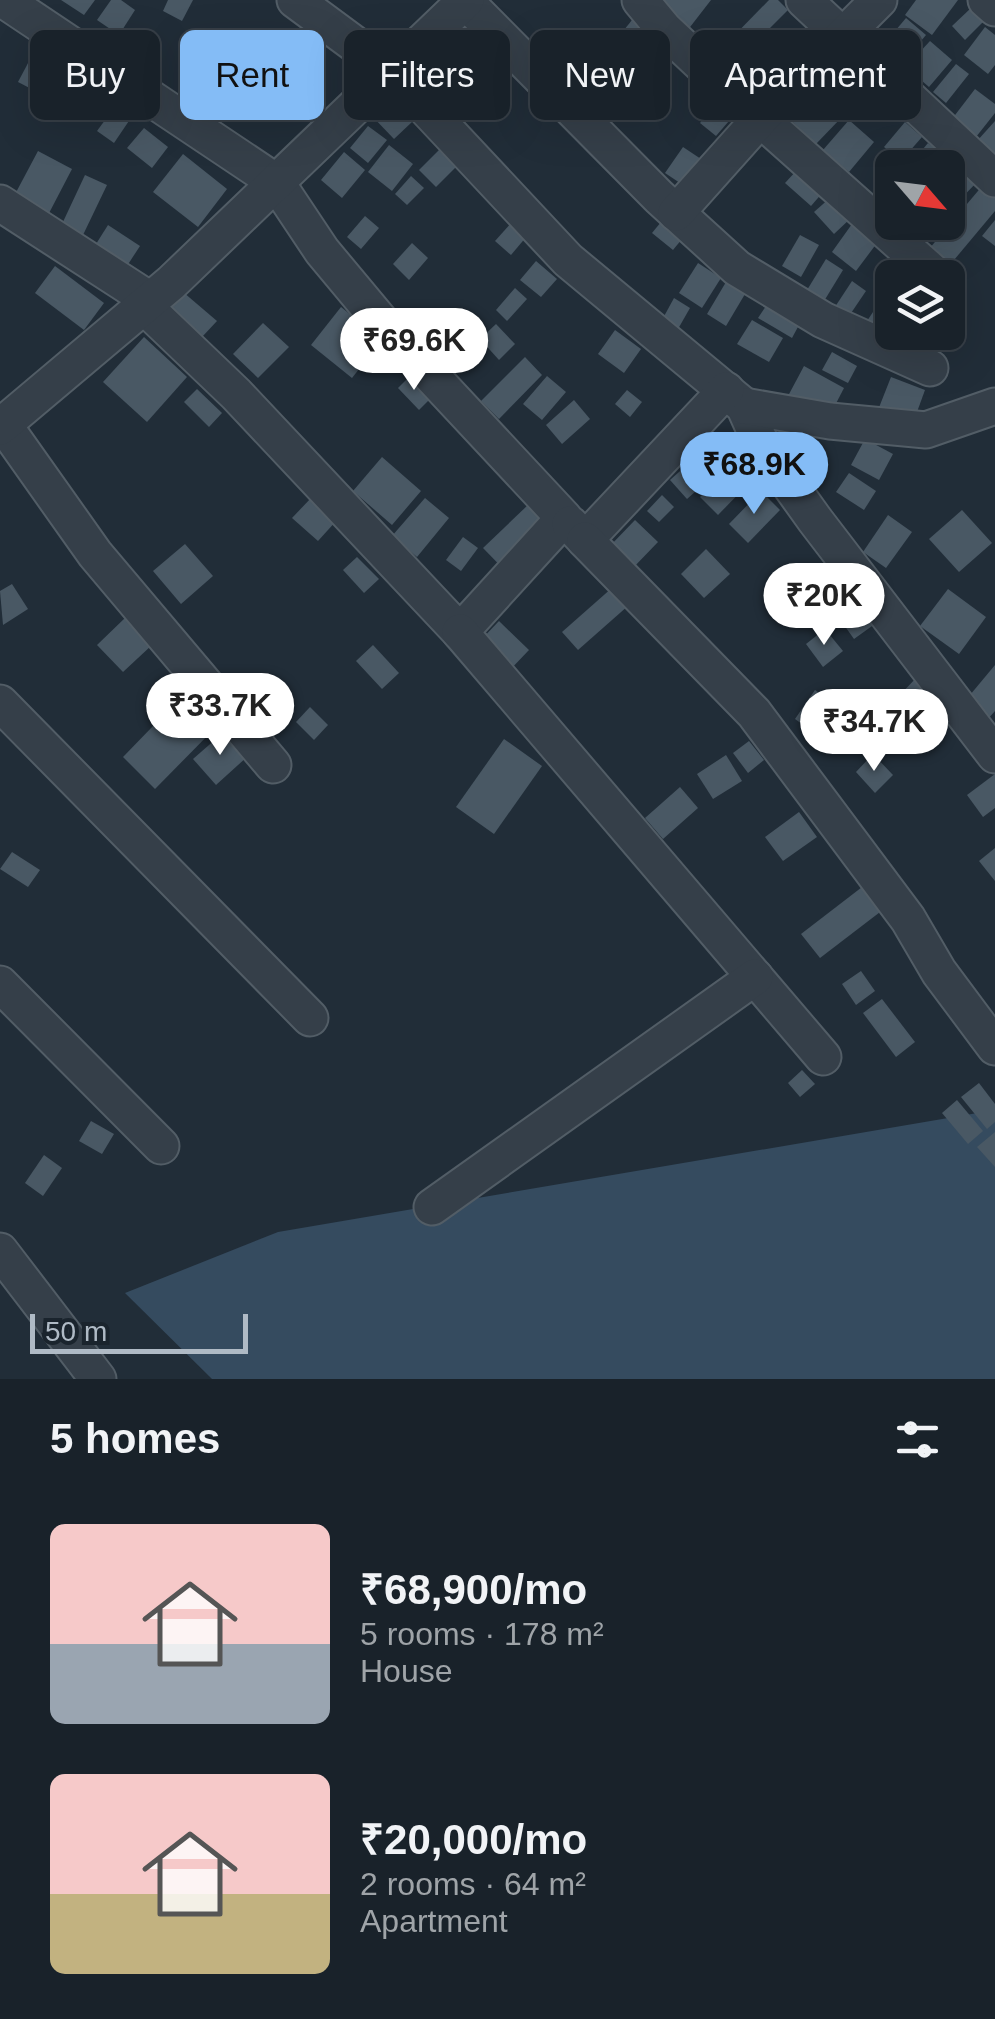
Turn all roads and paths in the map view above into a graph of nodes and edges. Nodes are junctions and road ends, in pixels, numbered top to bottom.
1 (4, 0) edge
2 (296, 0) edge
3 (640, 0) edge
4 (804, 0) edge
5 (878, 0) edge
6 (986, 0) edge
7 (465, 1) edge
8 (995, 8) edge
9 (434, 30) edge
10 (837, 30) edge
11 (850, 30) edge
12 (344, 36) edge
13 (690, 54) edge
14 (921, 109) edge
15 (344, 116) edge
16 (437, 120) edge
17 (759, 120) edge
18 (761, 120) edge
19 (995, 179) edge
20 (276, 182) junction
21 (0, 203) edge
22 (676, 212) junction
23 (919, 260) edge
24 (147, 303) junction
25 (930, 368) dead end
26 (735, 398) junction
27 (995, 406) edge
28 (4, 419) edge
29 (575, 529) junction
30 (460, 632) junction
31 (0, 703) edge
32 (995, 756) edge
33 (273, 765) dead end
34 (755, 977) junction
35 (0, 984) edge
36 (310, 1018) dead end
37 (995, 1046) edge
38 (823, 1056) dead end
39 (161, 1146) dead end
40 (432, 1207) dead end
41 (0, 1251) edge
42 (98, 1379) edge

1 - 20 street
2 - 12 street
3 - 13 street
4 - 10 street
5 - 11 street
6 - 8 street
7 - 9 street
7 - 22 street
14 - 19 street
15 - 20 street
16 - 26 street
17 - 22 street
18 - 23 street
20 - 24 street
20 - 29 street
21 - 24 street
22 - 25 street
24 - 28 street
24 - 30 street
26 - 27 street
26 - 29 street
26 - 32 street
28 - 33 street
29 - 30 street
29 - 37 street
30 - 34 street
31 - 36 street
34 - 38 street
34 - 40 street
35 - 39 street
41 - 42 street

